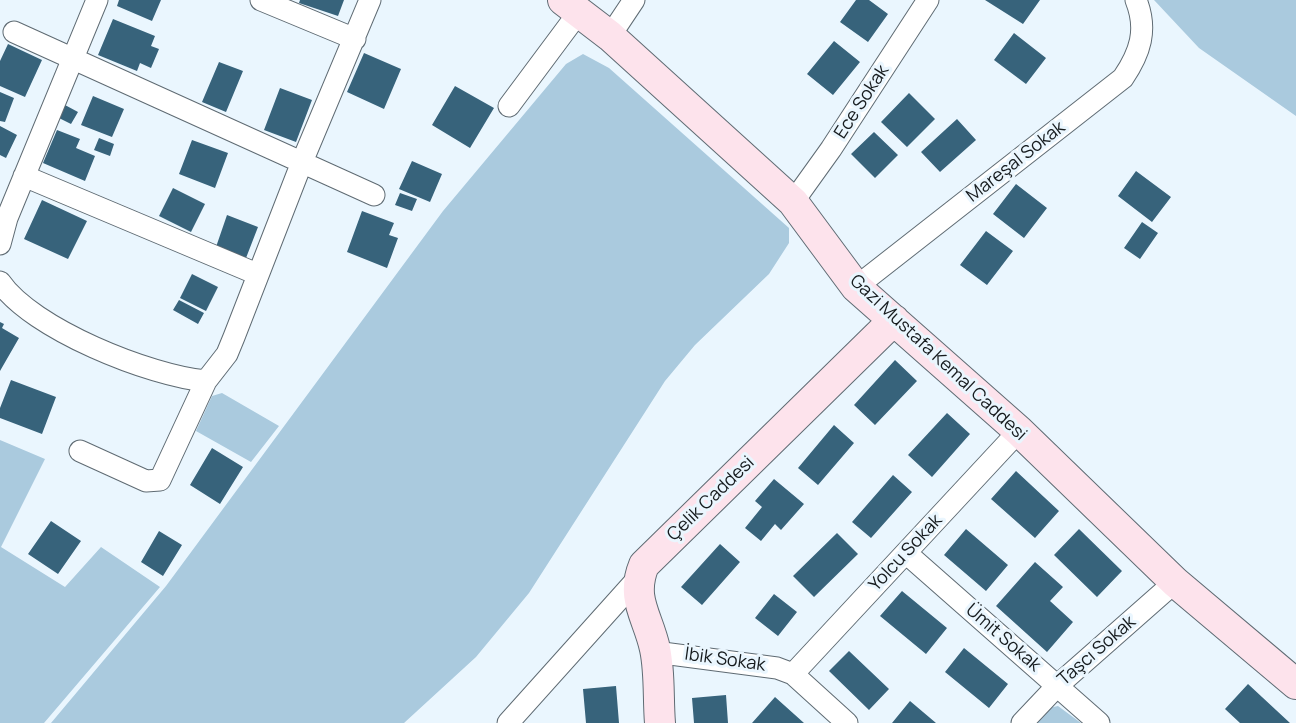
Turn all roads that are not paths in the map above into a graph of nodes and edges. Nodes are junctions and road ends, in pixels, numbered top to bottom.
1 (97, 0) edge
2 (261, 0) edge
3 (370, 0) edge
4 (634, 0) edge
5 (928, 0) edge
6 (571, 6) edge
7 (1139, 8) edge
8 (14, 32) dead end
9 (610, 36) junction
10 (355, 39) junction
11 (71, 58) junction
12 (509, 106) dead end
13 (302, 162) junction
14 (24, 176) junction
15 (374, 195) dead end
16 (793, 202) junction
17 (0, 243) edge
18 (257, 274) junction
19 (0, 282) edge
20 (856, 287) junction
21 (894, 320) junction
22 (206, 381) junction
23 (1019, 431) junction
24 (81, 451) dead end
25 (906, 553) junction
26 (639, 577) junction
27 (1175, 582) junction
28 (655, 652) junction
29 (793, 674) junction
30 (1296, 684) edge
31 (1057, 686) junction
32 (508, 723) edge
33 (660, 723) edge
34 (847, 723) edge
35 (1022, 723) edge
36 (1099, 723) edge

1 - 11 street
2 - 10 street
3 - 10 street
4 - 9 street
5 - 16 street, Ece Sokak
6 - 9 street, Gazi Mustafa Kemal Caddesi
6 - 12 street
7 - 20 street, Mareşal Sokak
8 - 11 street
9 - 16 street, Gazi Mustafa Kemal Caddesi
10 - 13 street
11 - 13 street
11 - 14 street
13 - 15 street
13 - 18 street
14 - 17 street
14 - 18 street
16 - 20 street, Gazi Mustafa Kemal Caddesi
18 - 22 street
19 - 22 street
20 - 21 street, Gazi Mustafa Kemal Caddesi
21 - 23 street, Gazi Mustafa Kemal Caddesi
21 - 26 street, Çelik Caddesi
22 - 24 street
23 - 25 street, Yolcu Sokak
23 - 27 street, Gazi Mustafa Kemal Caddesi
25 - 29 street, Yolcu Sokak
25 - 31 street, Ümit Sokak
26 - 28 street
26 - 32 street
27 - 30 street, Gazi Mustafa Kemal Caddesi
27 - 31 street, Taşcı Sokak
28 - 29 street, İbik Sokak
28 - 33 street
29 - 34 street, İbik Sokak
31 - 35 street, Taşcı Sokak
31 - 36 street, Ümit Sokak

